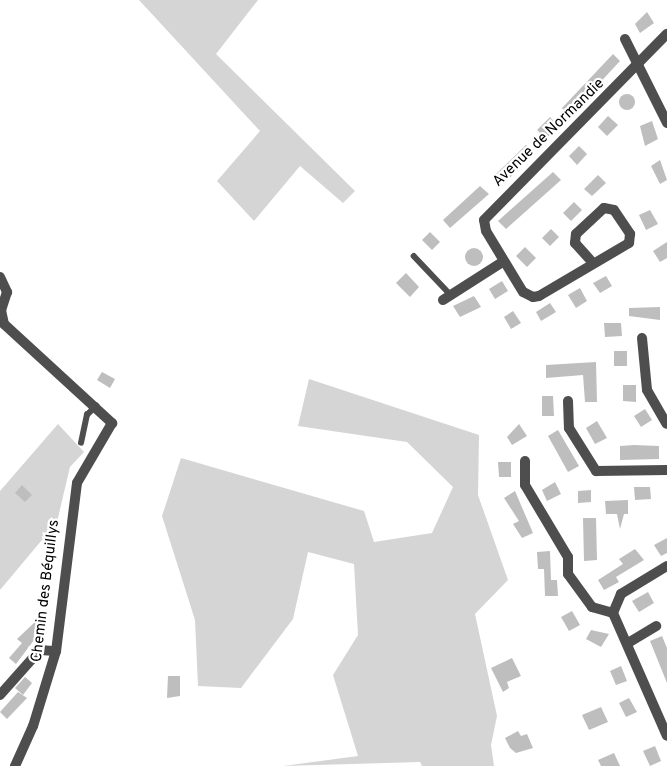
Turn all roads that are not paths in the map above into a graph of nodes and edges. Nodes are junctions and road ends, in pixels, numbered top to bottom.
1 (667, 34) edge
2 (625, 38) dead end
3 (638, 65) junction
4 (667, 123) edge
5 (414, 256) dead end
6 (504, 261) junction
7 (593, 263) junction
8 (0, 277) edge
9 (447, 298) joint
10 (642, 338) dead end
11 (568, 401) dead end
12 (96, 406) junction
13 (667, 424) edge
14 (80, 444) dead end
15 (524, 461) dead end
16 (667, 470) edge
17 (667, 566) edge
18 (613, 613) junction
19 (656, 626) dead end
20 (628, 644) junction
21 (56, 651) junction
22 (0, 695) edge
23 (667, 736) edge
24 (15, 766) edge

1 - 3 street, Avenue de Normandie
2 - 3 street
3 - 4 street
3 - 6 street, Avenue de Normandie
5 - 9 lane
6 - 7 street, Avenue de Normandie
6 - 9 street
7 - 7 street
8 - 12 street
10 - 13 street
11 - 16 street
12 - 14 lane
12 - 21 street, Chemin des Béquillys
15 - 18 street
17 - 18 street
18 - 20 street
19 - 20 street
20 - 23 street
21 - 22 street
21 - 24 street, Chemin des Béquillys

